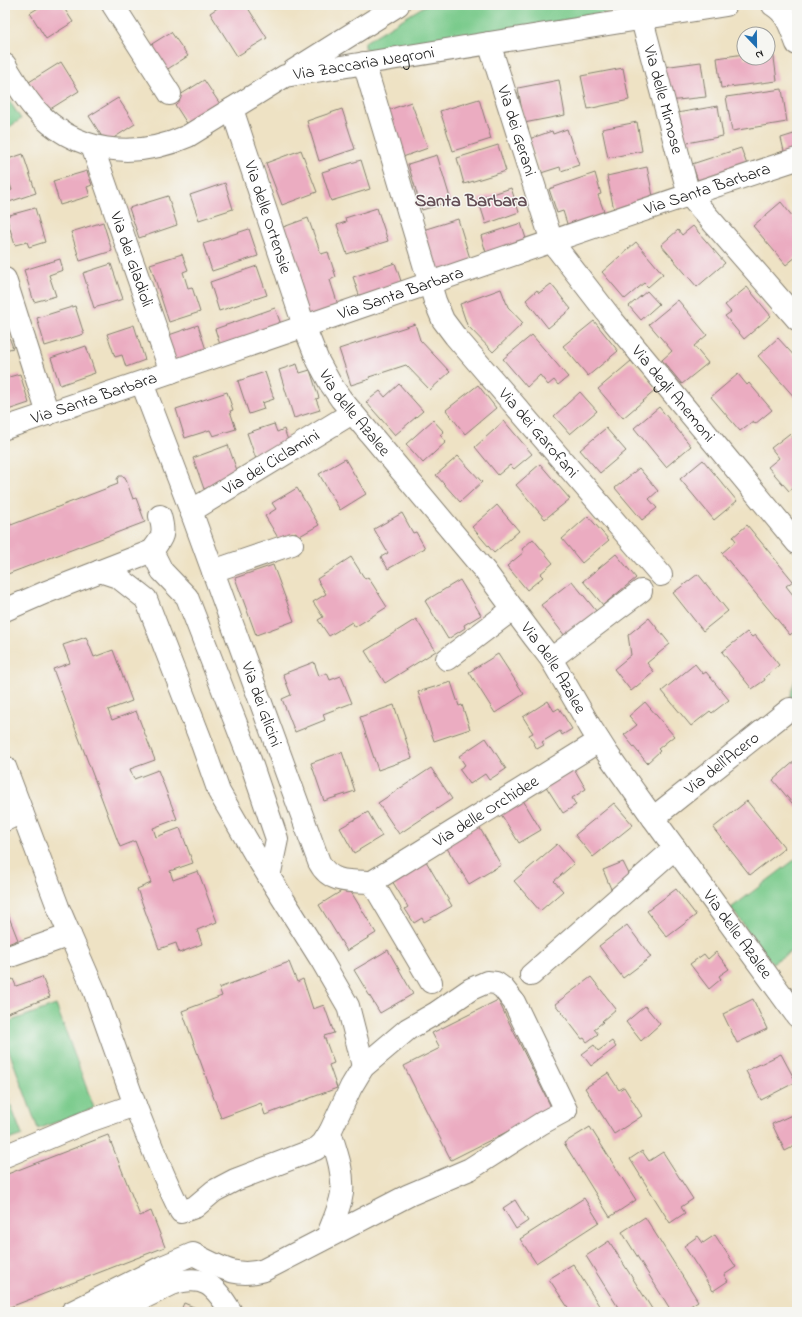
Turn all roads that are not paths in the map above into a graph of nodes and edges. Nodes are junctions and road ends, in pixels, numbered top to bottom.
1 (114, 5) edge
2 (398, 5) edge
3 (726, 5) edge
4 (774, 5) edge
5 (640, 12) edge
6 (489, 43) junction
7 (797, 44) edge
8 (364, 63) junction
9 (5, 65) edge
10 (285, 76) junction
11 (170, 94) dead end
12 (232, 109) junction
13 (92, 146) junction
14 (797, 159) edge
15 (689, 195) junction
16 (552, 242) junction
17 (5, 279) edge
18 (429, 283) junction
19 (797, 319) edge
20 (304, 326) junction
21 (171, 372) junction
22 (142, 383) junction
23 (48, 414) junction
24 (352, 414) junction
25 (5, 428) edge
26 (191, 511) junction
27 (160, 516) dead end
28 (797, 543) edge
29 (292, 544) dead end
30 (152, 551) junction
31 (100, 571) junction
32 (213, 571) junction
33 (660, 575) dead end
34 (640, 591) dead end
35 (513, 609) junction
36 (5, 610) edge
37 (447, 659) dead end
38 (551, 659) junction
39 (790, 709) dead end
40 (599, 741) junction
41 (5, 767) edge
42 (14, 816) edge
43 (653, 818) junction
44 (675, 848) junction
45 (269, 877) junction
46 (372, 882) junction
47 (70, 934) junction
48 (5, 958) edge
49 (531, 975) dead end
50 (430, 982) dead end
51 (797, 1016) edge
52 (363, 1067) junction
53 (135, 1105) junction
54 (330, 1132) junction
55 (5, 1156) edge
56 (327, 1237) junction
57 (72, 1312) edge
58 (114, 1312) edge
59 (231, 1312) edge

1 - 11 street
2 - 10 street
3 - 5 street, Via Zaccaria Negroni
4 - 7 street
5 - 6 street, Via Zaccaria Negroni
5 - 15 street, Via delle Mimose
6 - 8 street, Via Zaccaria Negroni
6 - 16 street, Via dei Gerani
8 - 10 street, Via Zaccaria Negroni
8 - 18 street, Via dei Garofani
9 - 13 street, Via Zaccaria Negroni
10 - 12 street, Via Zaccaria Negroni
12 - 13 street, Via Zaccaria Negroni
12 - 20 street, Via delle Ortensie
13 - 21 street, Via dei Gladioli
14 - 15 street, Via Santa Barbara
15 - 16 street, Via Santa Barbara
15 - 19 street
16 - 18 street, Via Santa Barbara
16 - 28 street, Via degli Anemoni
17 - 23 street
18 - 20 street, Via Santa Barbara
18 - 33 street, Via dei Garofani
20 - 21 street, Via Santa Barbara
20 - 24 street, Via delle Azalee
21 - 22 street, Via Santa Barbara
22 - 23 street, Via Santa Barbara
22 - 26 street, Via dei Glicini
23 - 25 street, Via Santa Barbara
24 - 26 street, Via dei Ciclamini
24 - 35 street, Via delle Azalee
26 - 32 street, Via dei Glicini
27 - 30 street
29 - 32 street
30 - 31 street
30 - 45 street
31 - 36 street
31 - 45 street
32 - 46 street, Via dei Glicini
34 - 38 street
35 - 37 street
35 - 38 street, Via delle Azalee
38 - 40 street, Via delle Azalee
39 - 43 street, Via dell'Acero
40 - 43 street, Via delle Azalee
40 - 46 street, Via delle Orchidee
41 - 42 street
42 - 47 street
43 - 44 street, Via delle Azalee
44 - 49 street
44 - 51 street, Via delle Azalee
45 - 52 street
46 - 50 street
47 - 48 street
47 - 53 street
52 - 54 street
52 - 56 street
53 - 54 street
53 - 55 street
54 - 56 street
56 - 57 street
58 - 59 street

